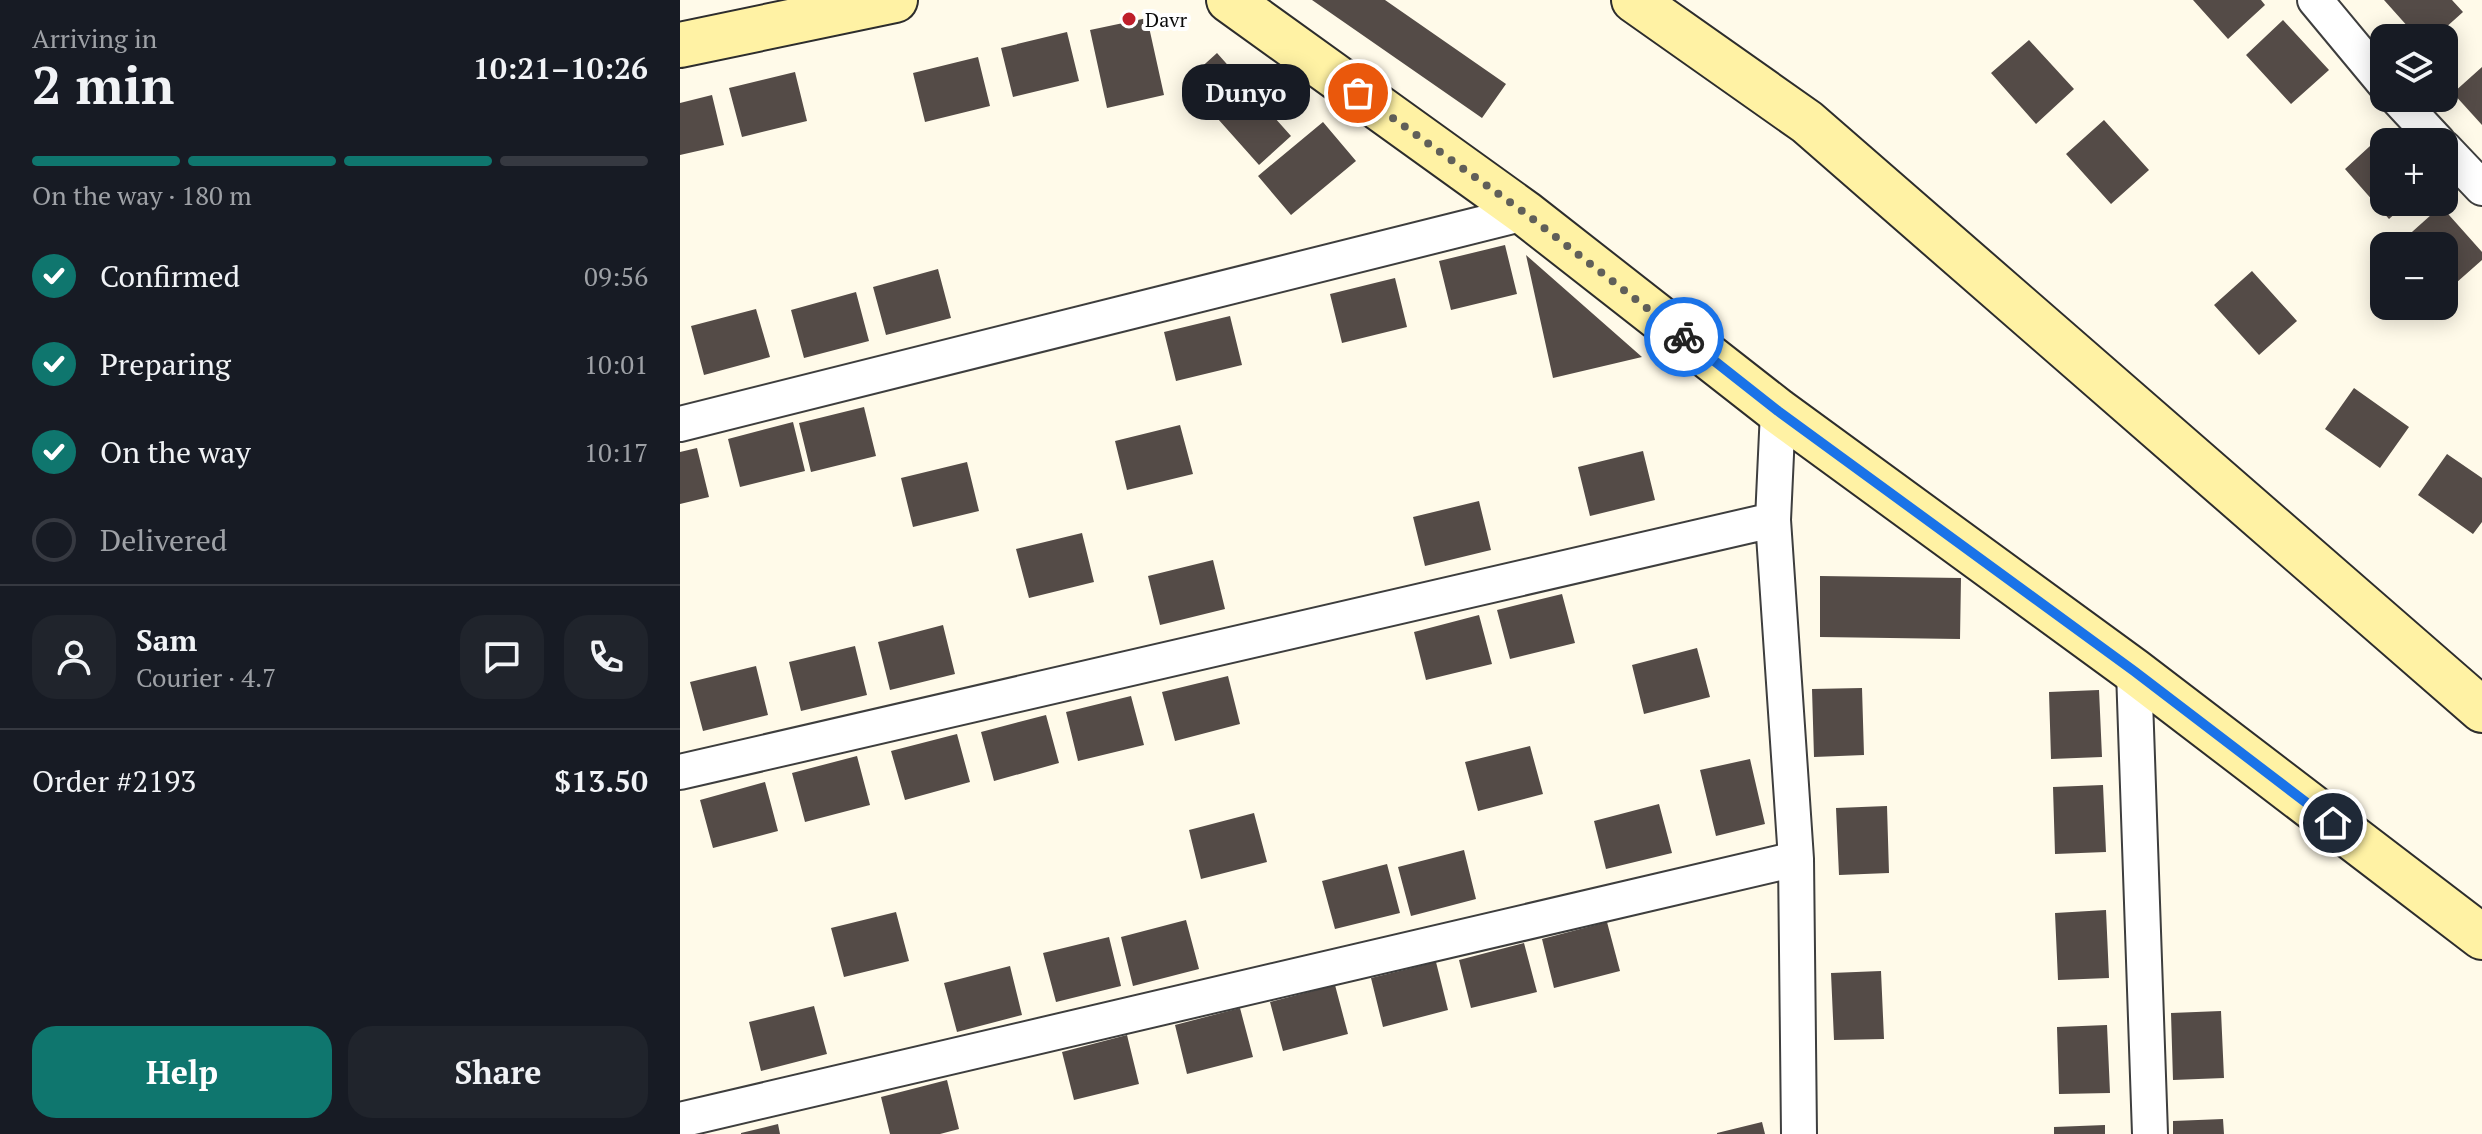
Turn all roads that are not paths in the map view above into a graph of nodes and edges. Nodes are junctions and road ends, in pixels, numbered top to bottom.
1 (895, 0) edge
2 (1229, 0) edge
3 (1634, 0) edge
4 (2315, 0) edge
5 (680, 45) edge
6 (2370, 66) edge
7 (2410, 112) edge
8 (2425, 128) edge
9 (2458, 163) edge
10 (2482, 188) edge
11 (1525, 213) junction
12 (1778, 411) junction
13 (680, 424) edge
14 (1773, 520) junction
15 (2134, 671) junction
16 (2482, 710) edge
17 (680, 772) edge
18 (1796, 859) junction
19 (2482, 937) edge
20 (680, 1120) edge
21 (1799, 1134) edge
22 (2150, 1134) edge

1 - 5 street
2 - 11 street
3 - 16 street
4 - 6 street
7 - 8 street
9 - 10 street
11 - 12 street
11 - 13 street
12 - 14 street
12 - 15 street
14 - 17 street
14 - 18 street
15 - 19 street
15 - 22 street
18 - 20 street
18 - 21 street

